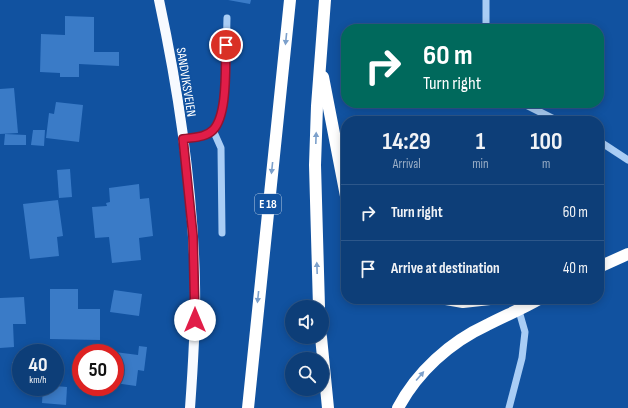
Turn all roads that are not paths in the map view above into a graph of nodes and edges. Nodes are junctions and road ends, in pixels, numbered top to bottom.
1 (159, 0) edge
2 (290, 0) edge
3 (325, 0) edge
4 (486, 0) edge
5 (227, 18) dead end
6 (486, 24) edge
7 (320, 62) junction
8 (532, 108) edge
9 (548, 116) edge
10 (213, 130) junction
11 (183, 139) junction
12 (604, 144) edge
13 (628, 160) edge
14 (341, 170) edge
15 (222, 234) dead end
16 (628, 254) edge
17 (604, 265) edge
18 (319, 300) edge
19 (531, 304) edge
20 (519, 311) junction
21 (322, 344) edge
22 (190, 408) edge
23 (248, 408) edge
24 (328, 408) edge
25 (398, 408) edge
26 (509, 408) edge

1 - 11 main road, SANDVIKSVEIEN
2 -> 23 highway, E 18
3 - 7 highway
4 - 6 lane
5 - 10 lane
7 - 14 highway
18 -> 7 highway
8 - 9 lane
10 - 11 lane
10 - 15 lane
11 - 22 main road, SANDVIKSVEIEN
12 - 13 lane
16 - 17 highway
19 - 20 highway
25 -> 20 highway
20 - 26 lane
21 - 24 highway

